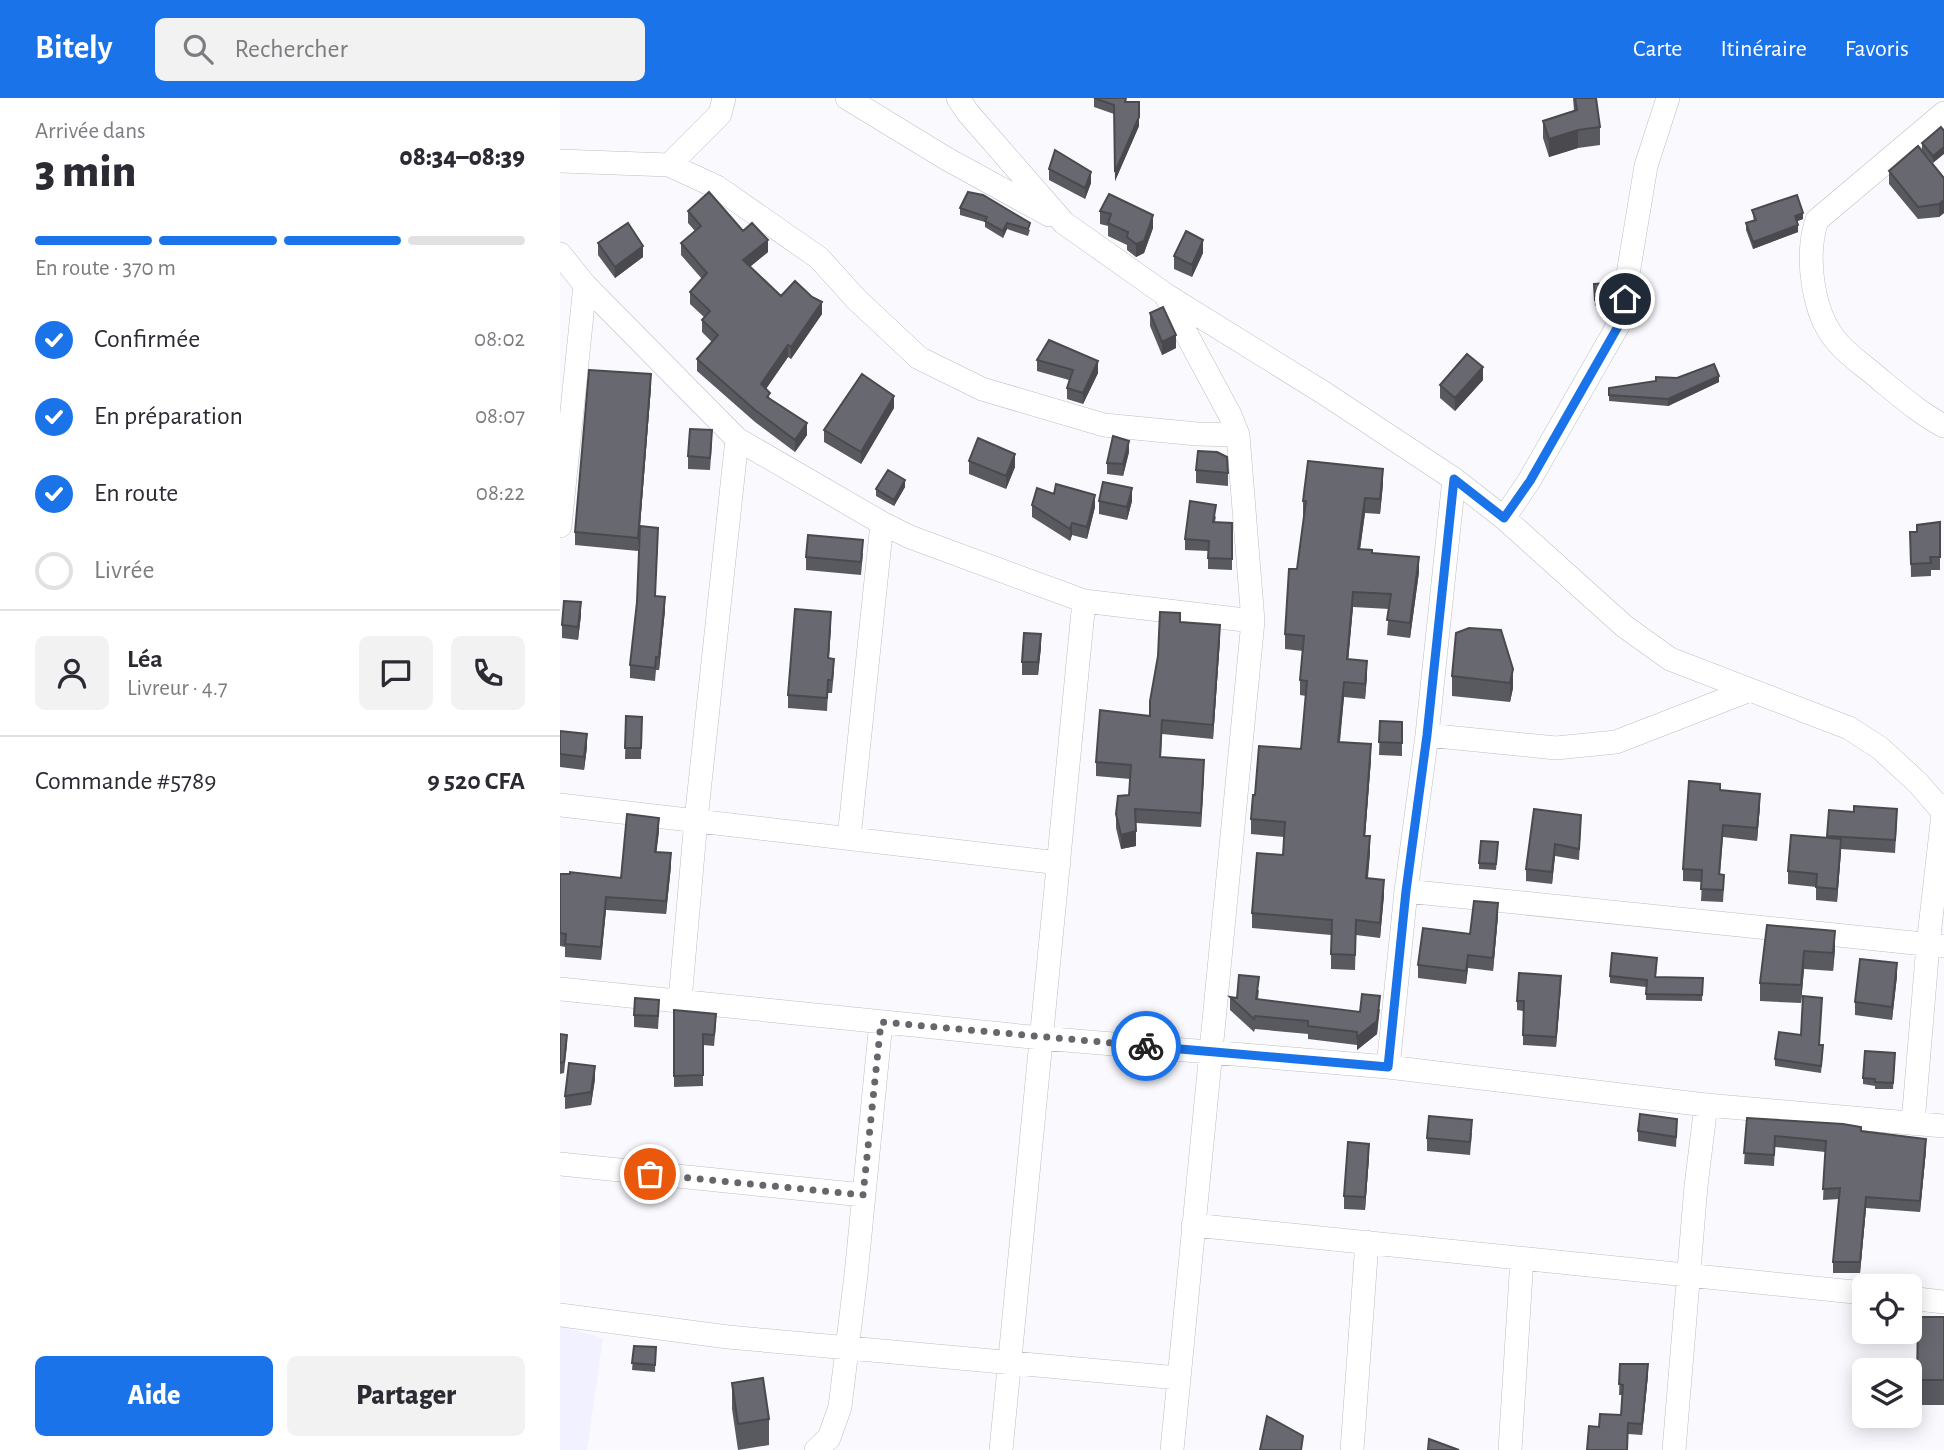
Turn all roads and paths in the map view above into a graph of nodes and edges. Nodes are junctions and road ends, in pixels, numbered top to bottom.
1 (724, 98) edge
2 (847, 98) edge
3 (958, 98) edge
4 (1668, 98) edge
5 (1944, 113) edge
6 (560, 161) edge
7 (669, 165) junction
8 (1064, 223) junction
9 (560, 254) edge
10 (585, 285) junction
11 (1166, 295) junction
12 (1944, 426) edge
13 (1238, 435) junction
14 (737, 439) junction
15 (1454, 479) junction
16 (1504, 518) junction
17 (882, 523) junction
18 (560, 526) edge
19 (1084, 601) junction
20 (1253, 621) junction
21 (1750, 691) junction
22 (1427, 735) junction
23 (560, 805) edge
24 (1944, 805) edge
25 (1943, 812) edge
26 (696, 820) junction
27 (849, 838) junction
28 (1059, 863) junction
29 (1406, 891) junction
30 (1936, 945) edge
31 (560, 989) edge
32 (680, 1000) junction
33 (881, 1022) junction
34 (1041, 1038) junction
35 (1209, 1051) junction
36 (1388, 1067) junction
37 (1706, 1105) junction
38 (1913, 1123) junction
39 (1944, 1126) edge
40 (560, 1164) edge
41 (863, 1195) junction
42 (1193, 1225) junction
43 (1367, 1242) junction
44 (1522, 1258) junction
45 (1688, 1275) junction
46 (1852, 1292) edge
47 (1922, 1299) edge
48 (1944, 1302) edge
49 (560, 1315) edge
50 (848, 1349) junction
51 (1011, 1362) junction
52 (1178, 1378) junction
53 (816, 1450) edge
54 (1001, 1450) edge
55 (1172, 1450) edge
56 (1352, 1450) edge
57 (1510, 1450) edge
58 (1674, 1450) edge

1 - 7 street
2 - 8 street
3 - 8 street
4 - 16 street
5 - 12 street
6 - 7 street
7 - 13 street
8 - 11 street
9 - 10 street
10 - 14 street
10 - 18 street
11 - 13 street
11 - 15 street
13 - 20 street
14 - 17 street
14 - 26 street
15 - 16 street
15 - 22 street
16 - 21 street
17 - 19 street
17 - 27 street
19 - 20 street
19 - 28 street
20 - 35 street
21 - 22 street
21 - 25 street
22 - 29 street
23 - 26 street
24 - 25 street
25 - 30 street
26 - 27 street
26 - 32 street
27 - 28 street
28 - 34 street
29 - 30 street
29 - 36 street
30 - 38 street
31 - 32 street
32 - 33 street
33 - 34 street
33 - 41 street
34 - 35 street
34 - 51 street
35 - 36 street
35 - 42 street
36 - 37 street
37 - 38 street
37 - 45 street
38 - 39 street
40 - 41 street
41 - 50 street
42 - 43 street
42 - 52 street
43 - 44 street
43 - 56 street
44 - 45 street
44 - 57 street
45 - 46 street
45 - 58 street
47 - 48 street
49 - 50 street
50 - 51 street
50 - 53 street
51 - 52 street
51 - 54 street
52 - 55 street

